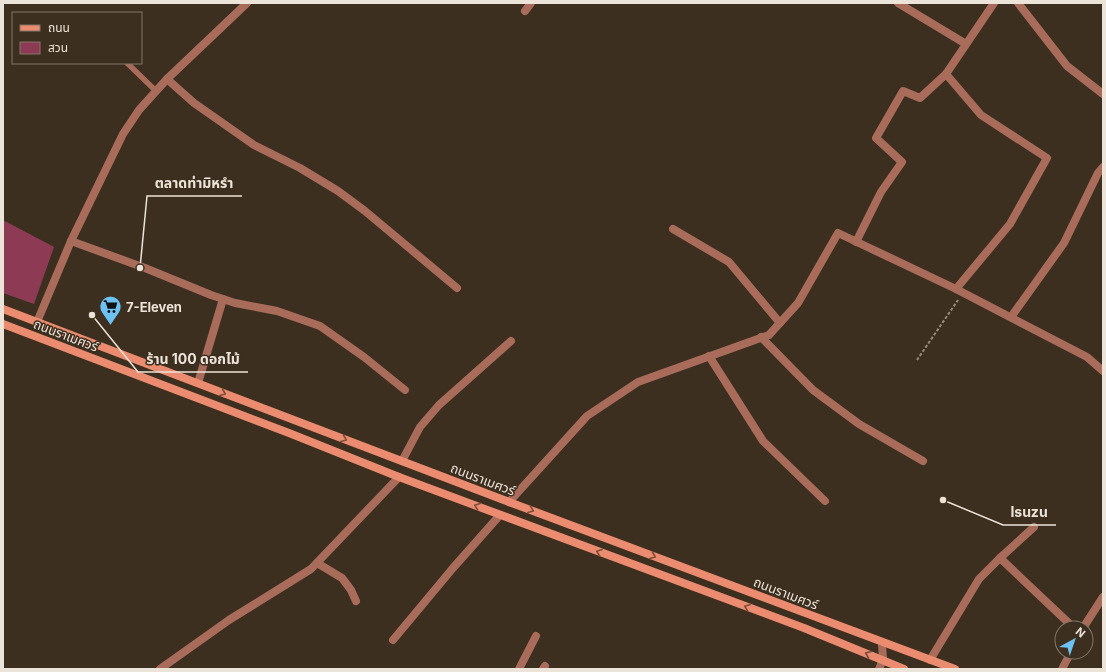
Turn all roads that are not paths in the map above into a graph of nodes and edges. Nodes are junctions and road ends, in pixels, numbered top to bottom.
1 (247, 3) edge
2 (531, 3) edge
3 (898, 3) edge
4 (994, 3) edge
5 (1018, 3) edge
6 (525, 11) dead end
7 (966, 44) junction
8 (127, 64) edge
9 (946, 74) junction
10 (167, 78) junction
11 (156, 91) junction
12 (1103, 94) edge
13 (1103, 167) edge
14 (673, 229) dead end
15 (72, 241) junction
16 (856, 242) junction
17 (457, 288) dead end
18 (959, 290) junction
19 (223, 299) junction
20 (3, 309) edge
21 (1012, 318) junction
22 (36, 322) junction
23 (780, 323) junction
24 (3, 324) edge
25 (761, 338) junction
26 (511, 341) dead end
27 (709, 356) junction
28 (1103, 371) edge
29 (198, 384) junction
30 (405, 390) dead end
31 (402, 461) junction
32 (923, 461) dead end
33 (399, 477) junction
34 (825, 501) dead end
35 (509, 502) junction
36 (500, 515) junction
37 (1034, 527) dead end
38 (1000, 558) junction
39 (317, 563) junction
40 (1103, 597) edge
41 (356, 601) dead end
42 (1066, 620) edge
43 (1088, 620) edge
44 (536, 636) dead end
45 (393, 640) dead end
46 (882, 643) junction
47 (883, 660) junction
48 (930, 660) junction
49 (160, 669) edge
50 (519, 669) edge
51 (879, 669) edge
52 (904, 669) edge
53 (955, 669) edge

1 - 10 street
2 - 6 street
3 - 7 street
4 - 7 street
5 - 12 street
7 - 9 street
8 - 11 lane
9 - 16 street
9 - 18 street
10 - 11 street
10 - 17 street
11 - 15 street
13 - 21 street
14 - 23 street
15 - 19 street
15 - 22 street
16 - 18 street
16 - 23 street
18 - 21 street
19 - 29 street
19 - 30 street
20 - 22 main road, ถนนราเมศวร์
21 - 28 street
22 - 29 main road, ถนนราเมศวร์
23 - 25 street
24 - 33 main road, ถนนราเมศวร์
25 - 27 street
25 - 32 street
26 - 31 street
27 - 34 street
27 - 35 street
29 -> 31 main road, ถนนราเมศวร์
31 - 35 main road, ถนนราเมศวร์
36 -> 33 main road, ถนนราเมศวร์
33 - 39 street
35 -> 46 main road, ถนนราเมศวร์
36 - 45 street
47 -> 36 main road, ถนนราเมศวร์
37 - 38 street
38 - 42 street
38 - 48 street
39 - 41 street
39 - 49 street
40 - 43 street
44 - 50 street
46 - 47 street
46 - 48 main road, ถนนราเมศวร์
47 - 51 street
47 - 52 main road, ถนนราเมศวร์
48 - 53 main road, ถนนราเมศวร์

